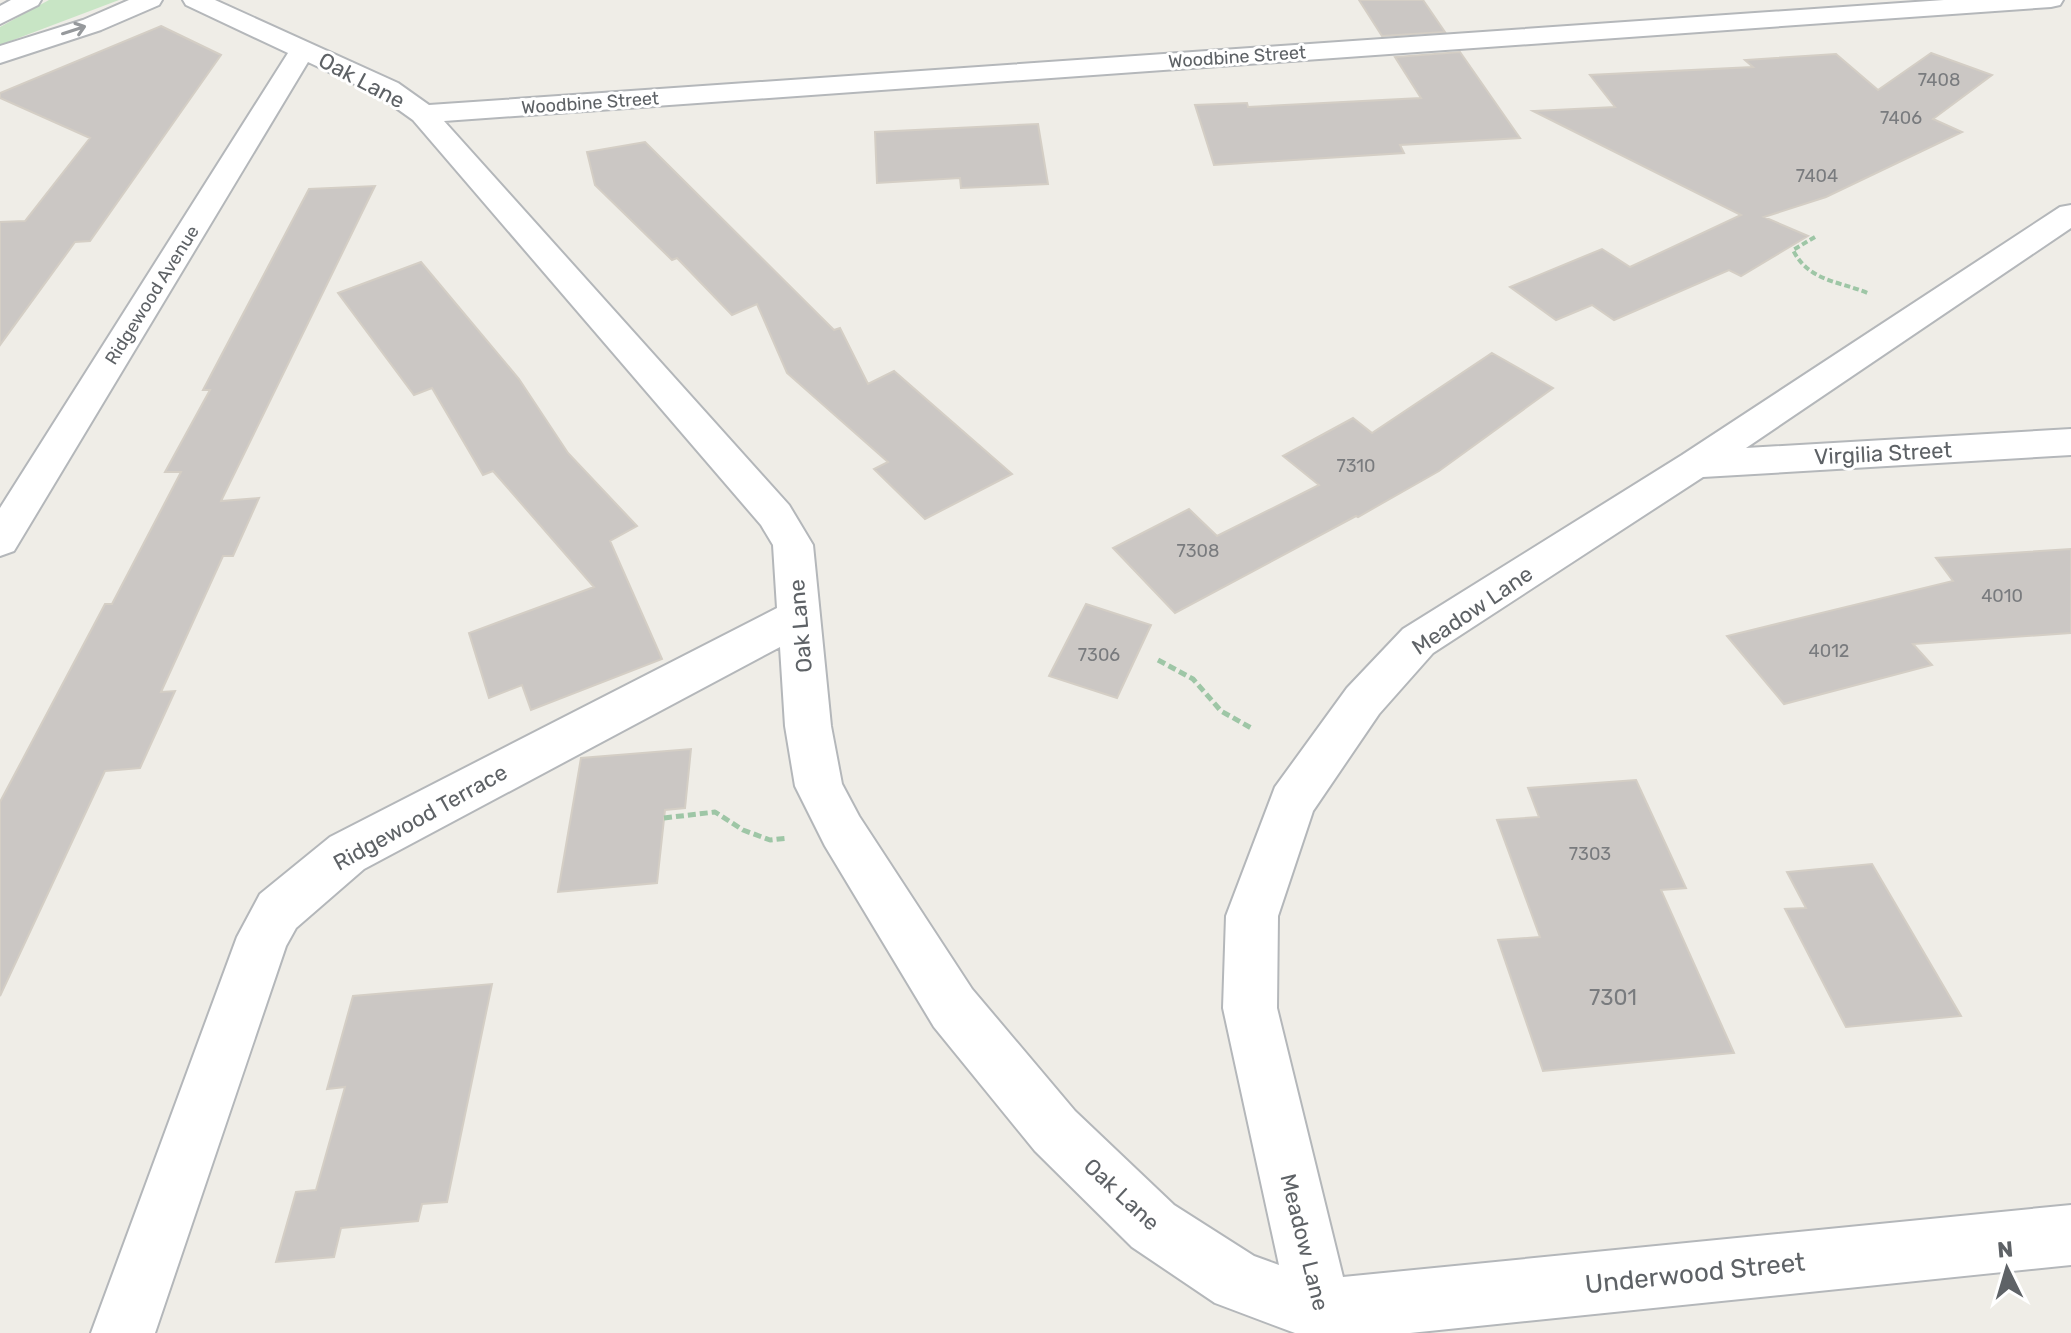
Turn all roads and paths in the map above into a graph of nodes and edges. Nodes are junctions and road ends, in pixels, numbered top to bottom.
1 (29, 0) edge
2 (150, 0) edge
3 (195, 0) edge
4 (2055, 6) edge
5 (0, 16) edge
6 (303, 49) junction
7 (0, 55) edge
8 (423, 114) junction
9 (2071, 214) edge
10 (1815, 237) dead end
11 (1864, 290) dead end
12 (2071, 442) edge
13 (1695, 464) junction
14 (0, 541) edge
15 (800, 616) junction
16 (1158, 660) dead end
17 (1253, 729) dead end
18 (664, 818) dead end
19 (842, 831) junction
20 (2071, 1235) edge
21 (1324, 1322) edge
22 (123, 1333) edge

1 - 5 street
7 -> 2 street
3 - 6 street, Oak Lane
4 - 8 street, Woodbine Street
6 - 8 street, Oak Lane
6 - 14 street, Ridgewood Avenue
8 - 15 street, Oak Lane
9 - 13 street, Meadow Lane
10 - 11 path
12 - 13 street, Virgilia Street
13 - 21 street, Meadow Lane
15 - 19 street, Oak Lane
15 - 22 street, Ridgewood Terrace
16 - 17 path
18 - 19 path
19 - 21 street, Oak Lane
20 - 21 street, Underwood Street

